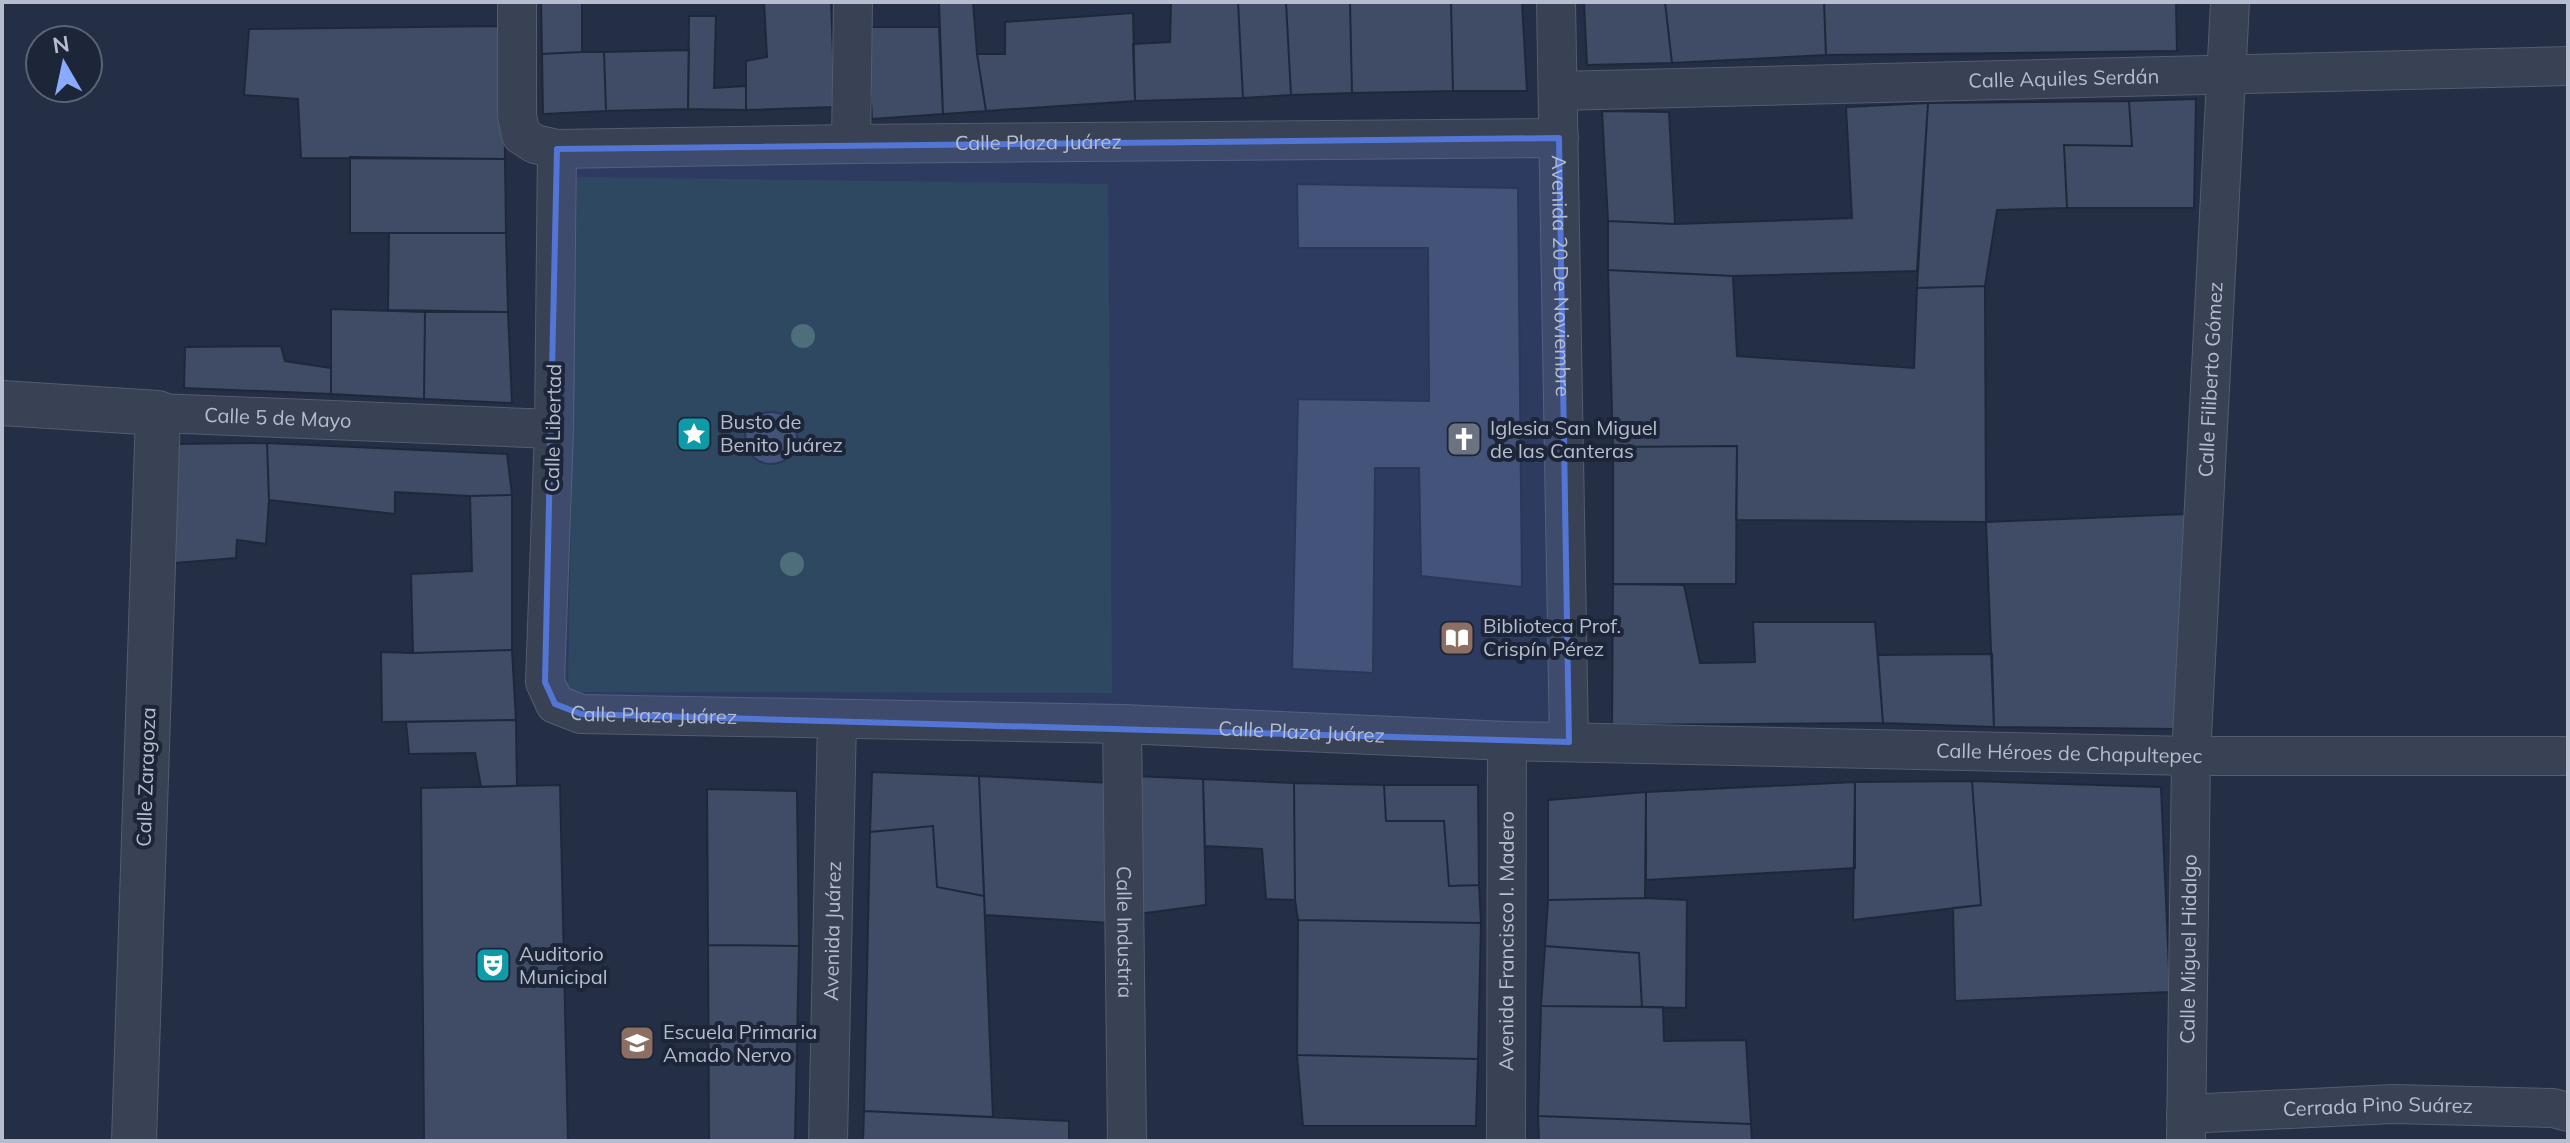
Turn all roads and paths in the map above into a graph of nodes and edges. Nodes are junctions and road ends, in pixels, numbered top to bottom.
1 (517, 2) edge
2 (853, 2) edge
3 (1556, 2) edge
4 (2230, 2) edge
5 (2568, 66) edge
6 (2226, 75) junction
7 (1558, 91) junction
8 (1559, 138) junction
9 (851, 144) junction
10 (557, 149) junction
11 (2, 403) edge
12 (158, 413) junction
13 (554, 429) junction
14 (555, 704) joint
15 (837, 720) junction
16 (1122, 724) junction
17 (1507, 741) junction
18 (1569, 742) junction
19 (2191, 756) junction
20 (2568, 756) edge
21 (2568, 1112) edge
22 (2186, 1128) edge
23 (134, 1141) edge
24 (828, 1141) edge
25 (1127, 1141) edge
26 (1506, 1141) edge

1 - 10 street, Calle Plaza Juárez
2 - 9 street
3 - 7 street, Avenida 20 De Noviembre
4 - 6 street, Calle Filiberto Gómez
5 - 6 street, Calle Aquiles Serdán
6 - 7 street, Calle Aquiles Serdán
6 - 19 street, Calle Filiberto Gómez
7 - 8 street, Avenida 20 De Noviembre
8 - 9 street, Calle Plaza Juárez
8 - 18 street, Avenida 20 De Noviembre
9 - 10 street, Calle Plaza Juárez
10 - 13 street, Calle Libertad
11 - 12 street, Calle 5 de Mayo
12 - 13 street, Calle 5 de Mayo
12 - 23 street, Calle Zaragoza
13 - 14 street, Calle Libertad
14 - 15 street, Calle Plaza Juárez
15 - 16 street, Calle Plaza Juárez
15 - 24 street, Avenida Juárez
16 - 17 street, Calle Plaza Juárez
16 - 25 street, Calle Industria
17 - 18 street, Calle Plaza Juárez
17 - 26 street, Avenida Francisco I. Madero
18 - 19 street, Calle Héroes de Chapultepec
19 - 20 street, Calle Héroes de Chapultepec
19 - 22 street, Calle Miguel Hidalgo
21 - 22 street, Cerrada Pino Suárez

